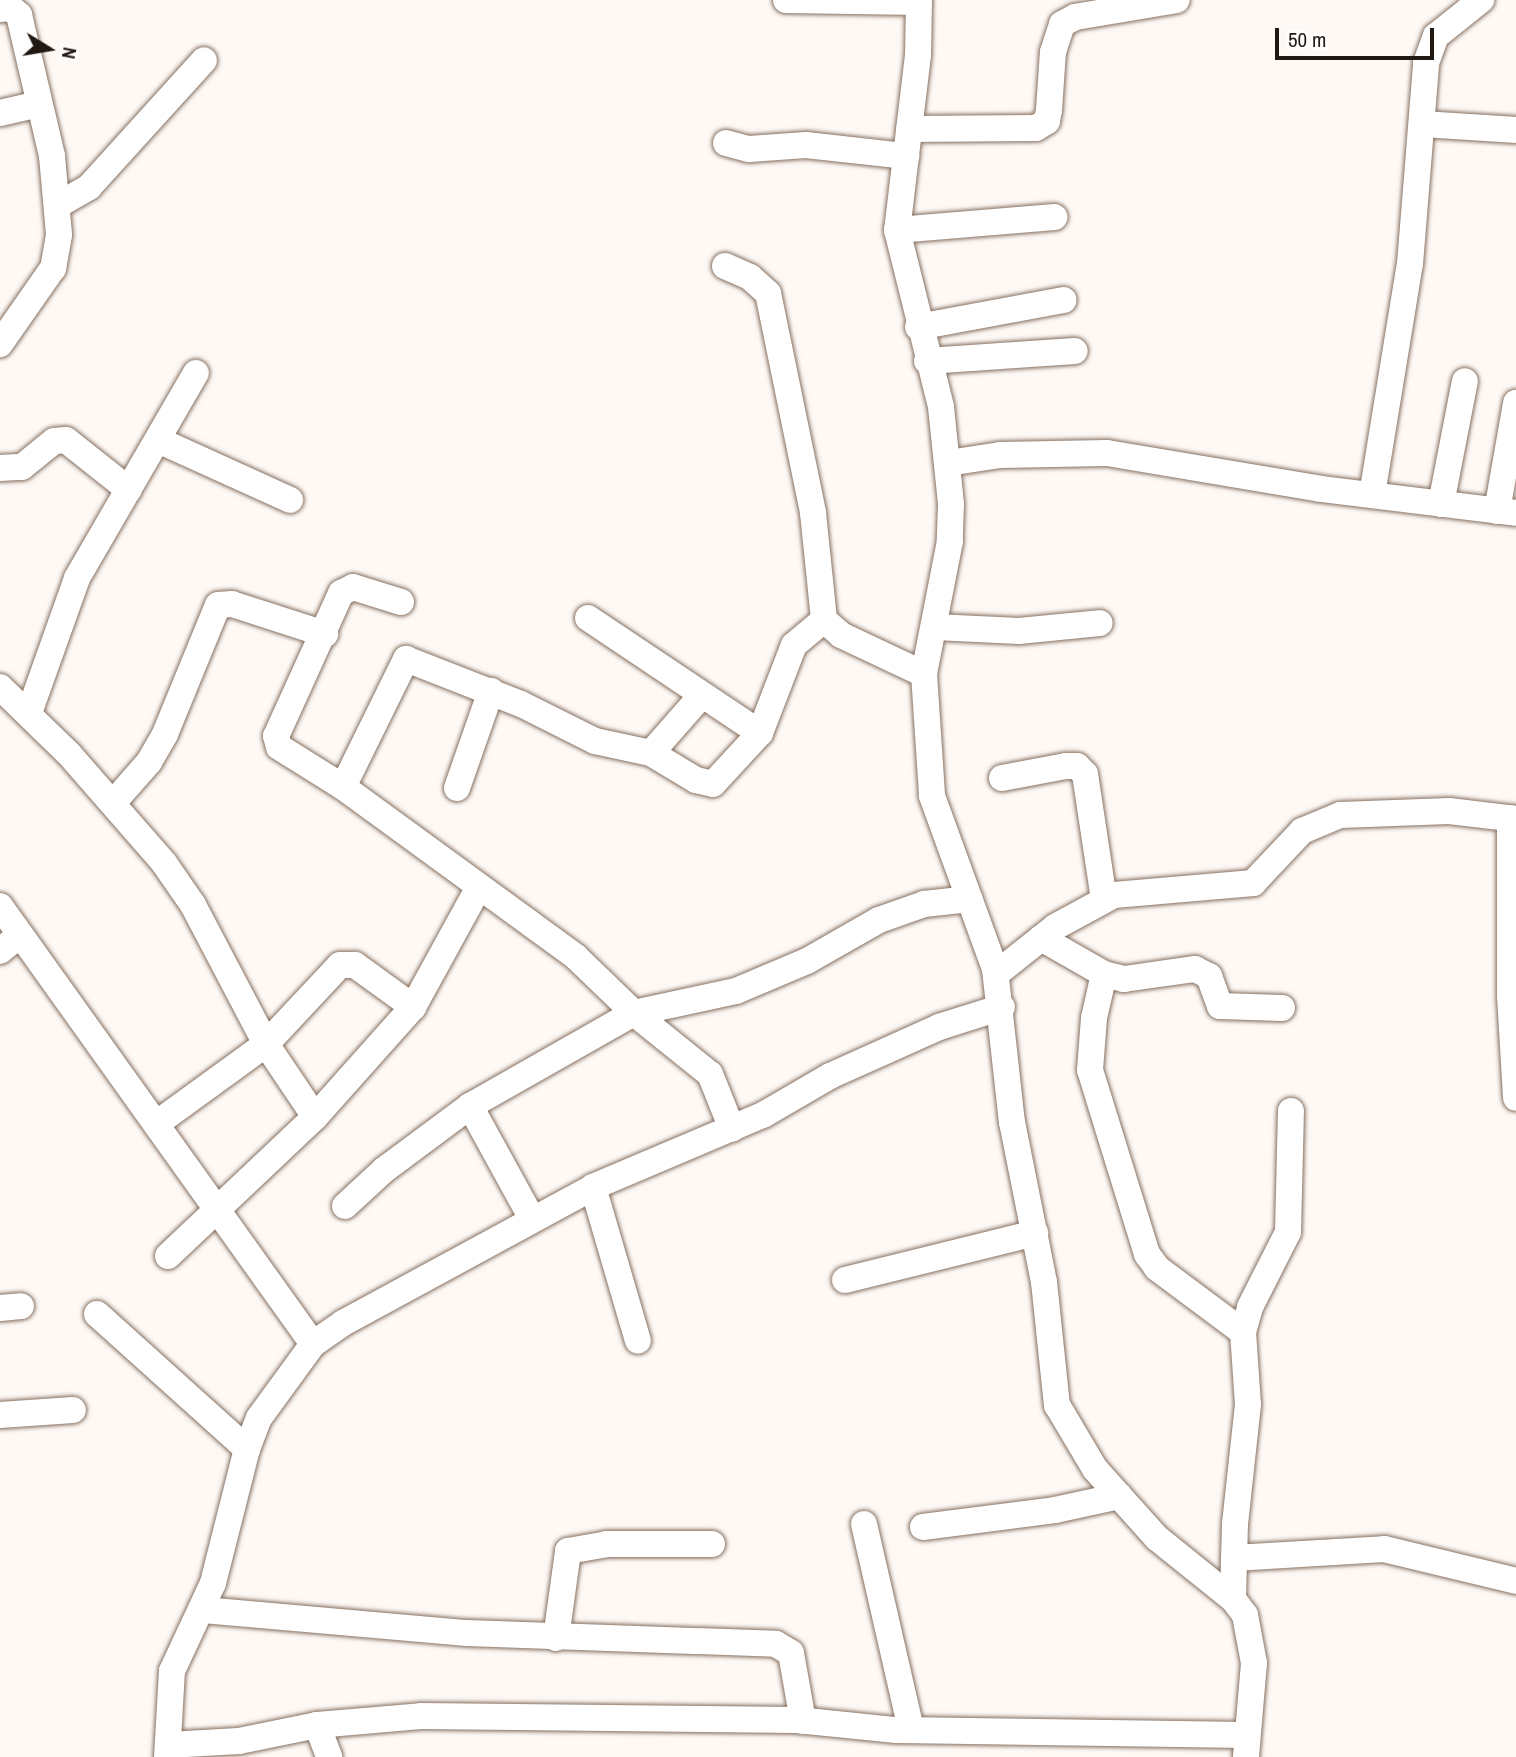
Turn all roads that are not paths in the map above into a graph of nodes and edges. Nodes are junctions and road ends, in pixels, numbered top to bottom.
1 (786, 0) edge
2 (1481, 0) edge
3 (919, 1) edge
4 (1172, 1) edge
5 (0, 9) edge
6 (204, 60) dead end
7 (38, 104) junction
8 (0, 113) edge
9 (1423, 124) junction
10 (909, 129) junction
11 (1516, 130) edge
12 (726, 143) dead end
13 (906, 156) junction
14 (58, 205) junction
15 (1054, 217) dead end
16 (897, 230) junction
17 (725, 266) dead end
18 (1064, 300) dead end
19 (918, 327) junction
20 (0, 344) edge
21 (1075, 351) dead end
22 (927, 361) junction
23 (196, 373) dead end
24 (1465, 381) dead end
25 (1516, 403) edge
26 (158, 439) junction
27 (948, 463) junction
28 (0, 467) edge
29 (129, 490) junction
30 (1372, 495) junction
31 (290, 500) dead end
32 (1441, 504) junction
33 (1506, 512) edge
34 (401, 602) dead end
35 (588, 618) dead end
36 (824, 620) junction
37 (1100, 623) dead end
38 (934, 627) junction
39 (325, 634) junction
40 (924, 674) junction
41 (0, 687) edge
42 (491, 691) junction
43 (701, 696) junction
44 (29, 713) junction
45 (760, 733) junction
46 (651, 753) junction
47 (1002, 778) dead end
48 (343, 787) junction
49 (457, 788) dead end
50 (113, 803) junction
51 (1513, 819) edge
52 (479, 887) junction
53 (970, 898) junction
54 (1104, 899) junction
55 (0, 906) edge
56 (1041, 938) junction
57 (10, 943) edge
58 (996, 974) junction
59 (1104, 974) junction
60 (1513, 975) edge
61 (413, 1007) junction
62 (1002, 1007) junction
63 (1282, 1008) dead end
64 (634, 1013) junction
65 (266, 1044) junction
66 (1516, 1098) edge
67 (470, 1105) junction
68 (1290, 1111) dead end
69 (315, 1116) junction
70 (156, 1124) junction
71 (732, 1129) junction
72 (593, 1186) junction
73 (345, 1206) dead end
74 (213, 1209) junction
75 (531, 1217) junction
76 (1035, 1233) junction
77 (168, 1256) dead end
78 (845, 1280) dead end
79 (97, 1314) dead end
80 (1243, 1332) junction
81 (638, 1341) dead end
82 (313, 1344) junction
83 (73, 1410) dead end
84 (0, 1415) edge
85 (247, 1449) junction
86 (1119, 1496) junction
87 (864, 1524) dead end
88 (923, 1527) dead end
89 (712, 1544) dead end
90 (1234, 1558) junction
91 (1516, 1581) edge
92 (1233, 1600) junction
93 (203, 1610) junction
94 (556, 1638) junction
95 (803, 1721) junction
96 (317, 1725) junction
97 (911, 1730) junction
98 (1246, 1746) edge
99 (168, 1751) edge
100 (329, 1757) edge

1 - 3 street
2 - 9 street
3 - 10 street
4 - 10 street
5 - 7 street
6 - 14 street
7 - 8 street
7 - 14 street
9 - 11 street
9 - 30 street
10 - 13 street
12 - 13 street
13 - 16 street
14 - 20 street
15 - 16 street
16 - 19 street
17 - 36 street
18 - 19 street
19 - 22 street
21 - 22 street
22 - 27 street
23 - 26 street
24 - 32 street
25 - 33 street
26 - 29 street
26 - 31 street
27 - 30 street
27 - 38 street
28 - 29 street
29 - 44 street
30 - 32 street
32 - 33 street
34 - 39 street
35 - 43 street
36 - 40 street
36 - 45 street
37 - 38 street
38 - 40 street
39 - 48 street
39 - 50 street
40 - 53 street
41 - 44 street
42 - 46 street
42 - 48 street
42 - 49 street
43 - 45 street
43 - 46 street
44 - 50 street
45 - 46 street
47 - 54 street
48 - 52 street
50 - 65 street
51 - 54 street
51 - 60 street
52 - 61 street
52 - 64 street
53 - 58 street
53 - 64 street
54 - 56 street
55 - 57 street
56 - 58 street
56 - 59 street
57 - 70 street
58 - 62 street
59 - 63 street
59 - 80 street
60 - 66 street
61 - 65 street
61 - 69 street
62 - 71 street
62 - 76 street
64 - 67 street
64 - 71 street
65 - 69 street
65 - 70 street
67 - 73 street
67 - 75 street
68 - 80 street
69 - 74 street
70 - 74 street
71 - 72 street
72 - 75 street
72 - 81 street
74 - 77 street
74 - 82 street
75 - 82 street
76 - 78 street
76 - 86 street
79 - 85 street
80 - 90 street
82 - 85 street
83 - 84 street
85 - 93 street
86 - 88 street
86 - 92 street
87 - 97 street
89 - 94 street
90 - 91 street
90 - 92 street
92 - 98 street
93 - 94 street
93 - 99 street
94 - 95 street
95 - 96 street
95 - 97 street
96 - 99 street
96 - 100 street
97 - 98 street

